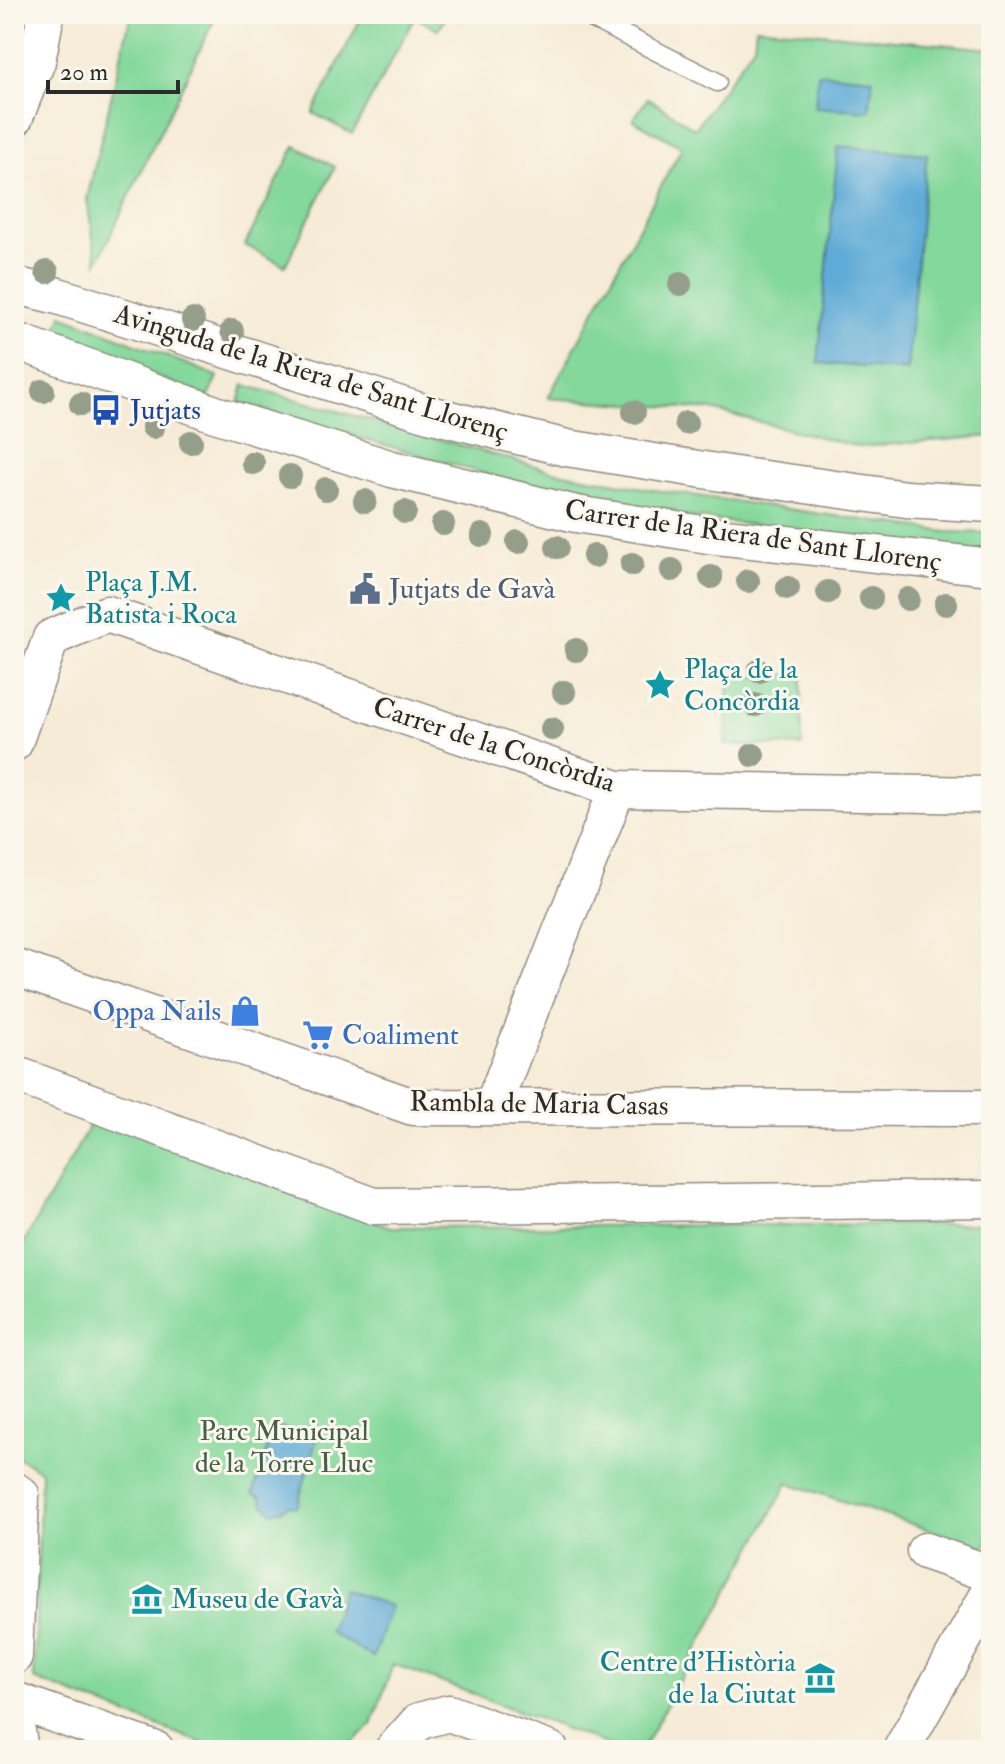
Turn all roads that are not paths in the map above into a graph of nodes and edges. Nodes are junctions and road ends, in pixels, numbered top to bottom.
1 (46, 14) edge
2 (583, 14) edge
3 (717, 82) dead end
4 (14, 119) edge
5 (14, 285) edge
6 (14, 340) edge
7 (991, 504) edge
8 (991, 567) edge
9 (14, 743) edge
10 (617, 789) junction
11 (991, 795) edge
12 (14, 967) edge
13 (14, 1074) edge
14 (493, 1105) junction
15 (991, 1108) edge
16 (991, 1199) edge
17 (14, 1490) edge
18 (925, 1551) dead end
19 (991, 1574) edge
20 (991, 1590) edge
21 (14, 1656) edge
22 (14, 1700) edge
23 (14, 1712) edge
24 (20, 1750) edge
25 (156, 1750) edge
26 (393, 1750) edge
27 (550, 1750) edge
28 (901, 1750) edge

1 - 4 street
2 - 3 lane
5 - 7 street, Avinguda de la Riera de Sant Llorenç
6 - 8 street, Carrer de la Riera de Sant Llorenç
9 - 10 street, Carrer de la Concòrdia
10 - 11 street, Carrer de la Concòrdia
10 - 14 street
12 - 14 street, Rambla de Maria Casas
13 - 16 street
14 - 15 street, Rambla de Maria Casas
17 - 21 street
18 - 19 street
20 - 28 street
22 - 25 street
23 - 24 street
26 - 27 street

